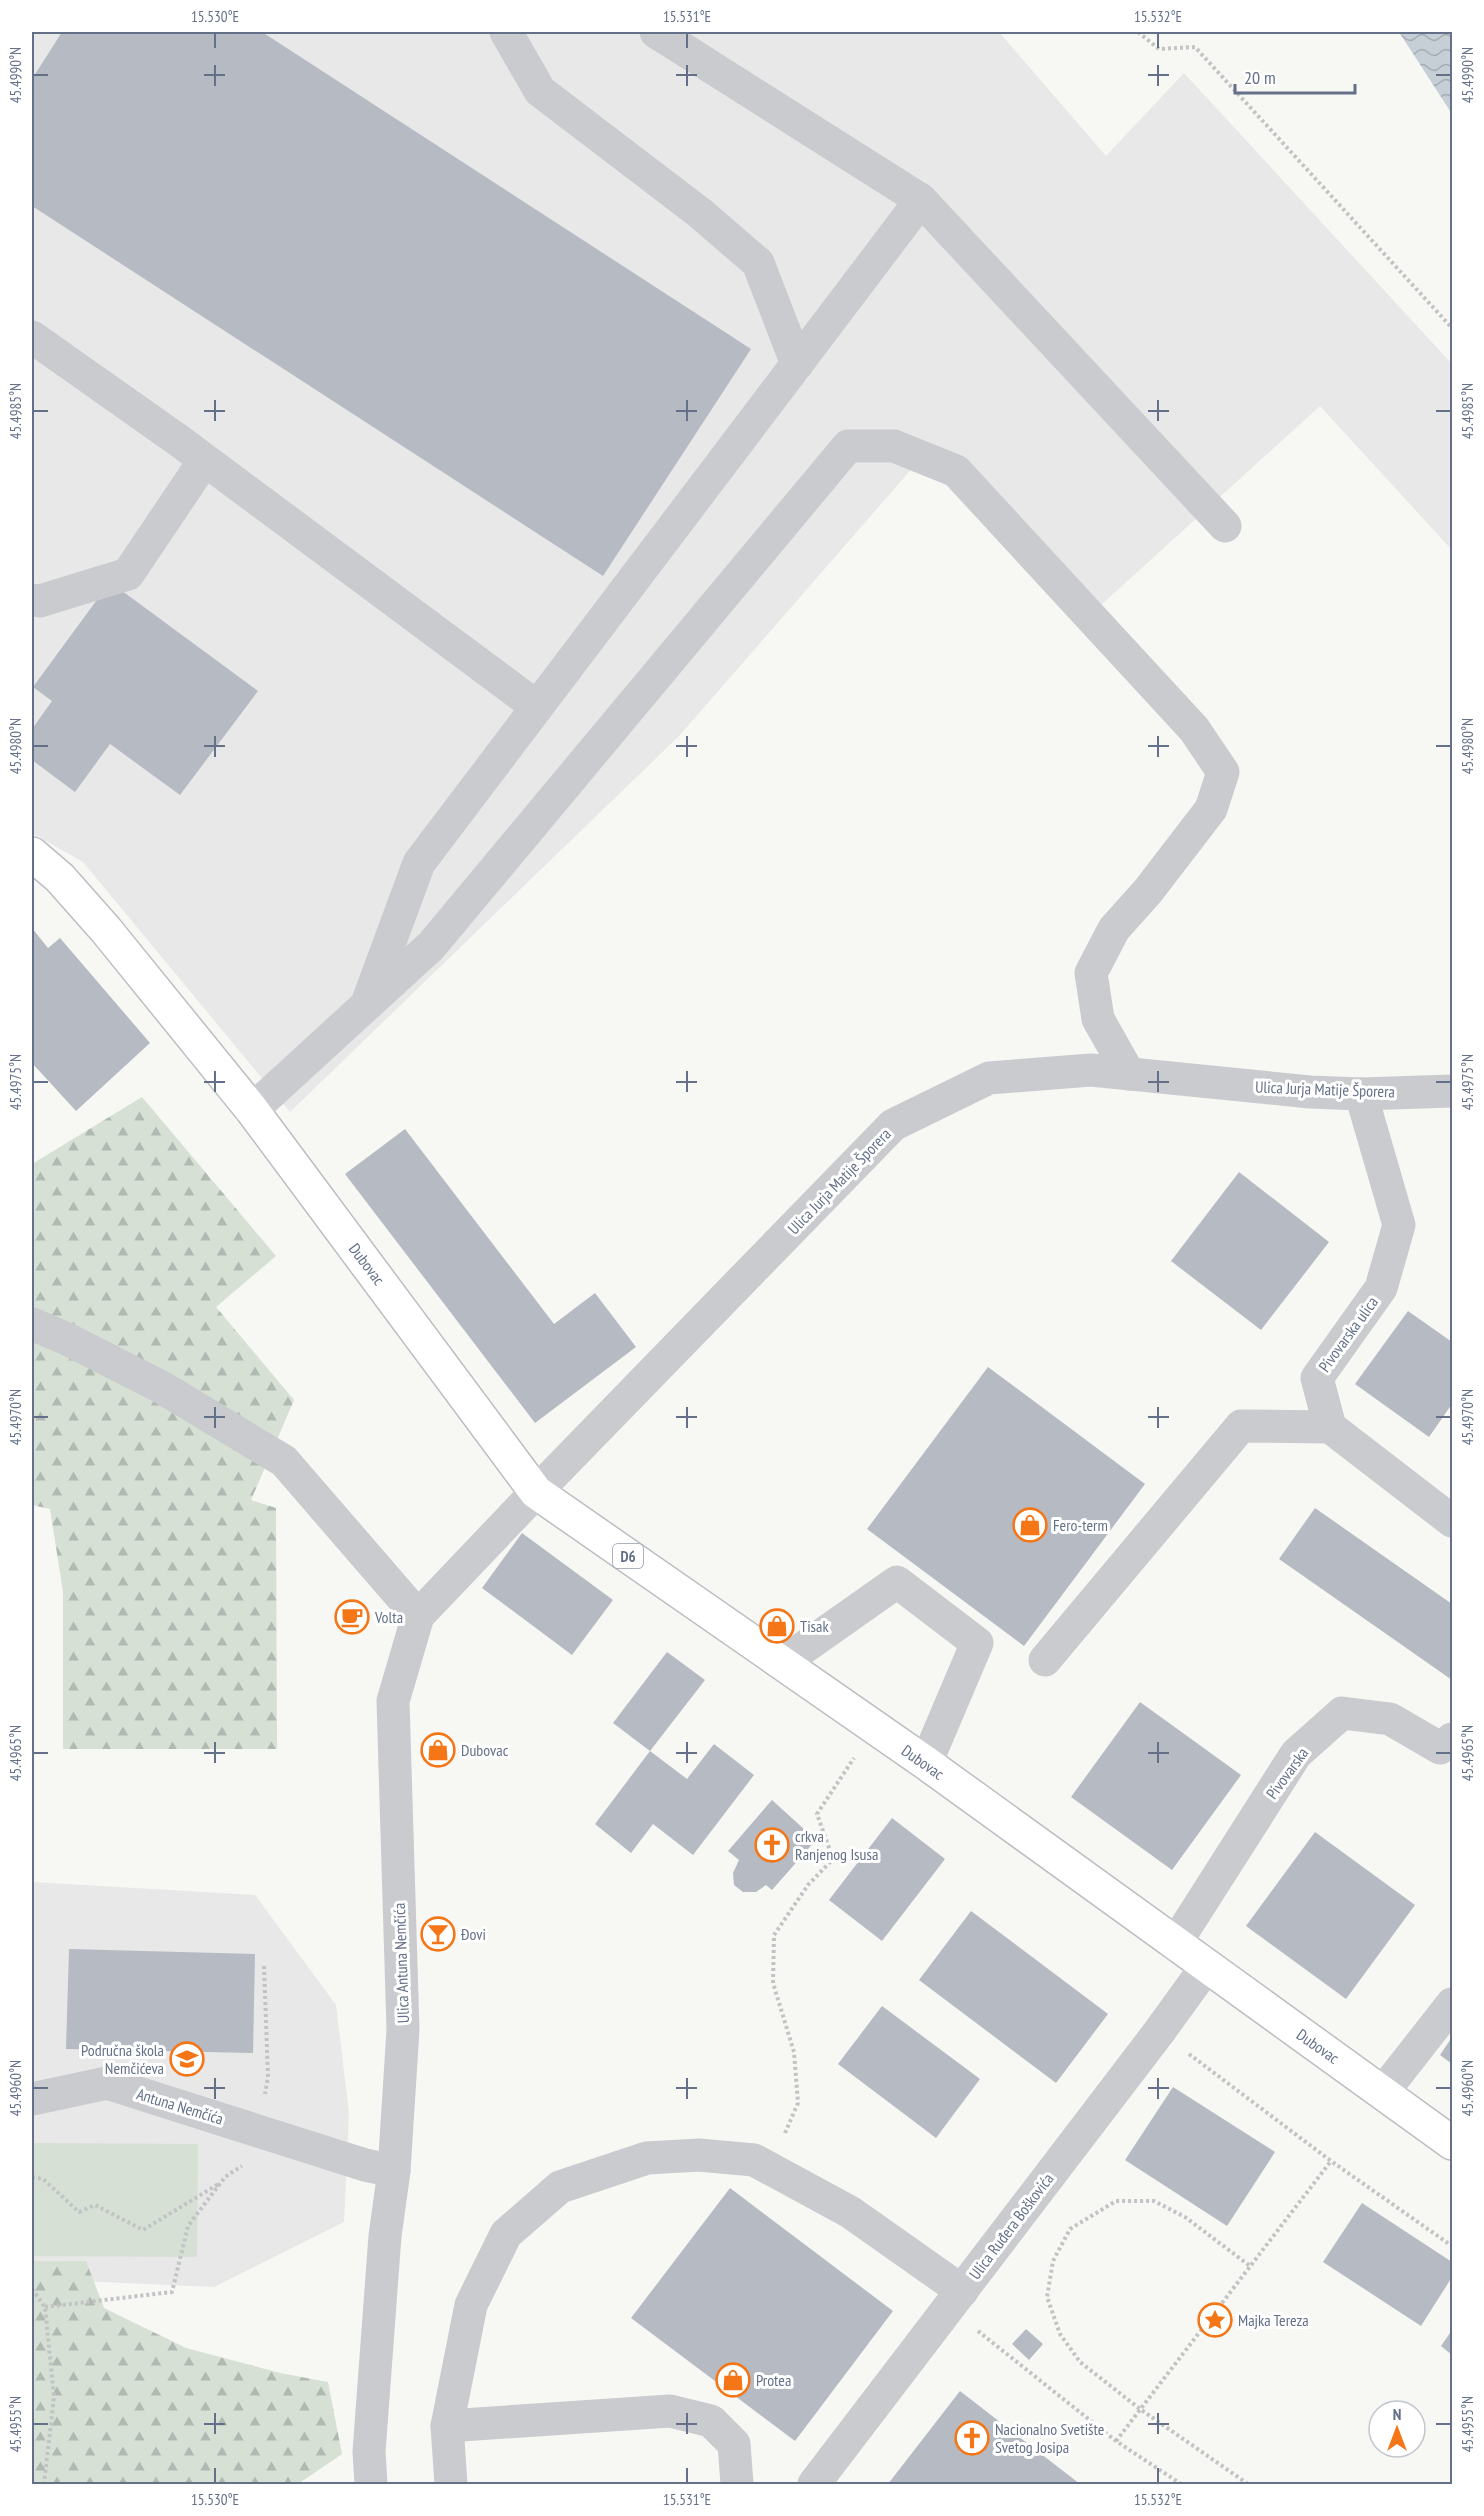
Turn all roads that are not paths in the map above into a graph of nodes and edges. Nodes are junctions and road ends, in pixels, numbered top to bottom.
1 (507, 32) edge
2 (656, 32) edge
3 (921, 200) junction
4 (32, 337) edge
5 (797, 364) junction
6 (204, 460) junction
7 (1226, 526) dead end
8 (32, 600) edge
9 (537, 707) junction
10 (32, 854) edge
11 (366, 1005) junction
12 (1129, 1074) junction
13 (1452, 1091) edge
14 (1361, 1094) junction
15 (252, 1110) junction
16 (32, 1324) edge
17 (1330, 1427) junction
18 (536, 1492) junction
19 (1452, 1521) edge
20 (418, 1616) junction
21 (1045, 1660) dead end
22 (782, 1664) junction
23 (1452, 1739) edge
24 (926, 1763) junction
25 (1175, 1944) junction
26 (1206, 1967) junction
27 (1452, 2004) edge
28 (1383, 2092) junction
29 (32, 2099) edge
30 (1452, 2143) edge
31 (394, 2171) junction
32 (956, 2299) junction
33 (447, 2426) junction
34 (371, 2484) edge
35 (452, 2484) edge
36 (737, 2484) edge
37 (814, 2484) edge

1 - 5 street
2 - 3 street
3 - 5 street
3 - 7 street
4 - 6 street
5 - 9 street
6 - 8 street
6 - 9 street
9 - 11 street
10 - 15 main road, Dubovac / D6
11 - 12 street
11 - 15 street
12 - 14 street, Ulica Jurja Matije Šporera
12 - 18 street, Ulica Jurja Matije Šporera
13 - 14 street, Ulica Jurja Matije Šporera
14 - 17 street, Pivovarska ulica
15 - 18 main road, Dubovac / D6
16 - 20 street
17 - 19 street
17 - 21 street
18 - 20 street, Ulica Antuna Nemčića
18 - 22 main road, Dubovac / D6
20 - 31 street, Ulica Antuna Nemčića
22 - 24 main road, Dubovac / D6
22 - 24 street
23 - 25 street, Pivovarska
24 - 25 main road, Dubovac / D6
25 - 26 main road, Dubovac / D6
26 - 28 main road, Dubovac / D6
26 - 32 street, Ulica Ruđera Boškovića
27 - 28 street
28 - 30 main road, D6
29 - 31 street, Antuna Nemčića
31 - 34 street, Ulica Antuna Nemčića
32 - 33 street
32 - 37 street, Ulica Ruđera Boškovića
33 - 35 street
33 - 36 street

